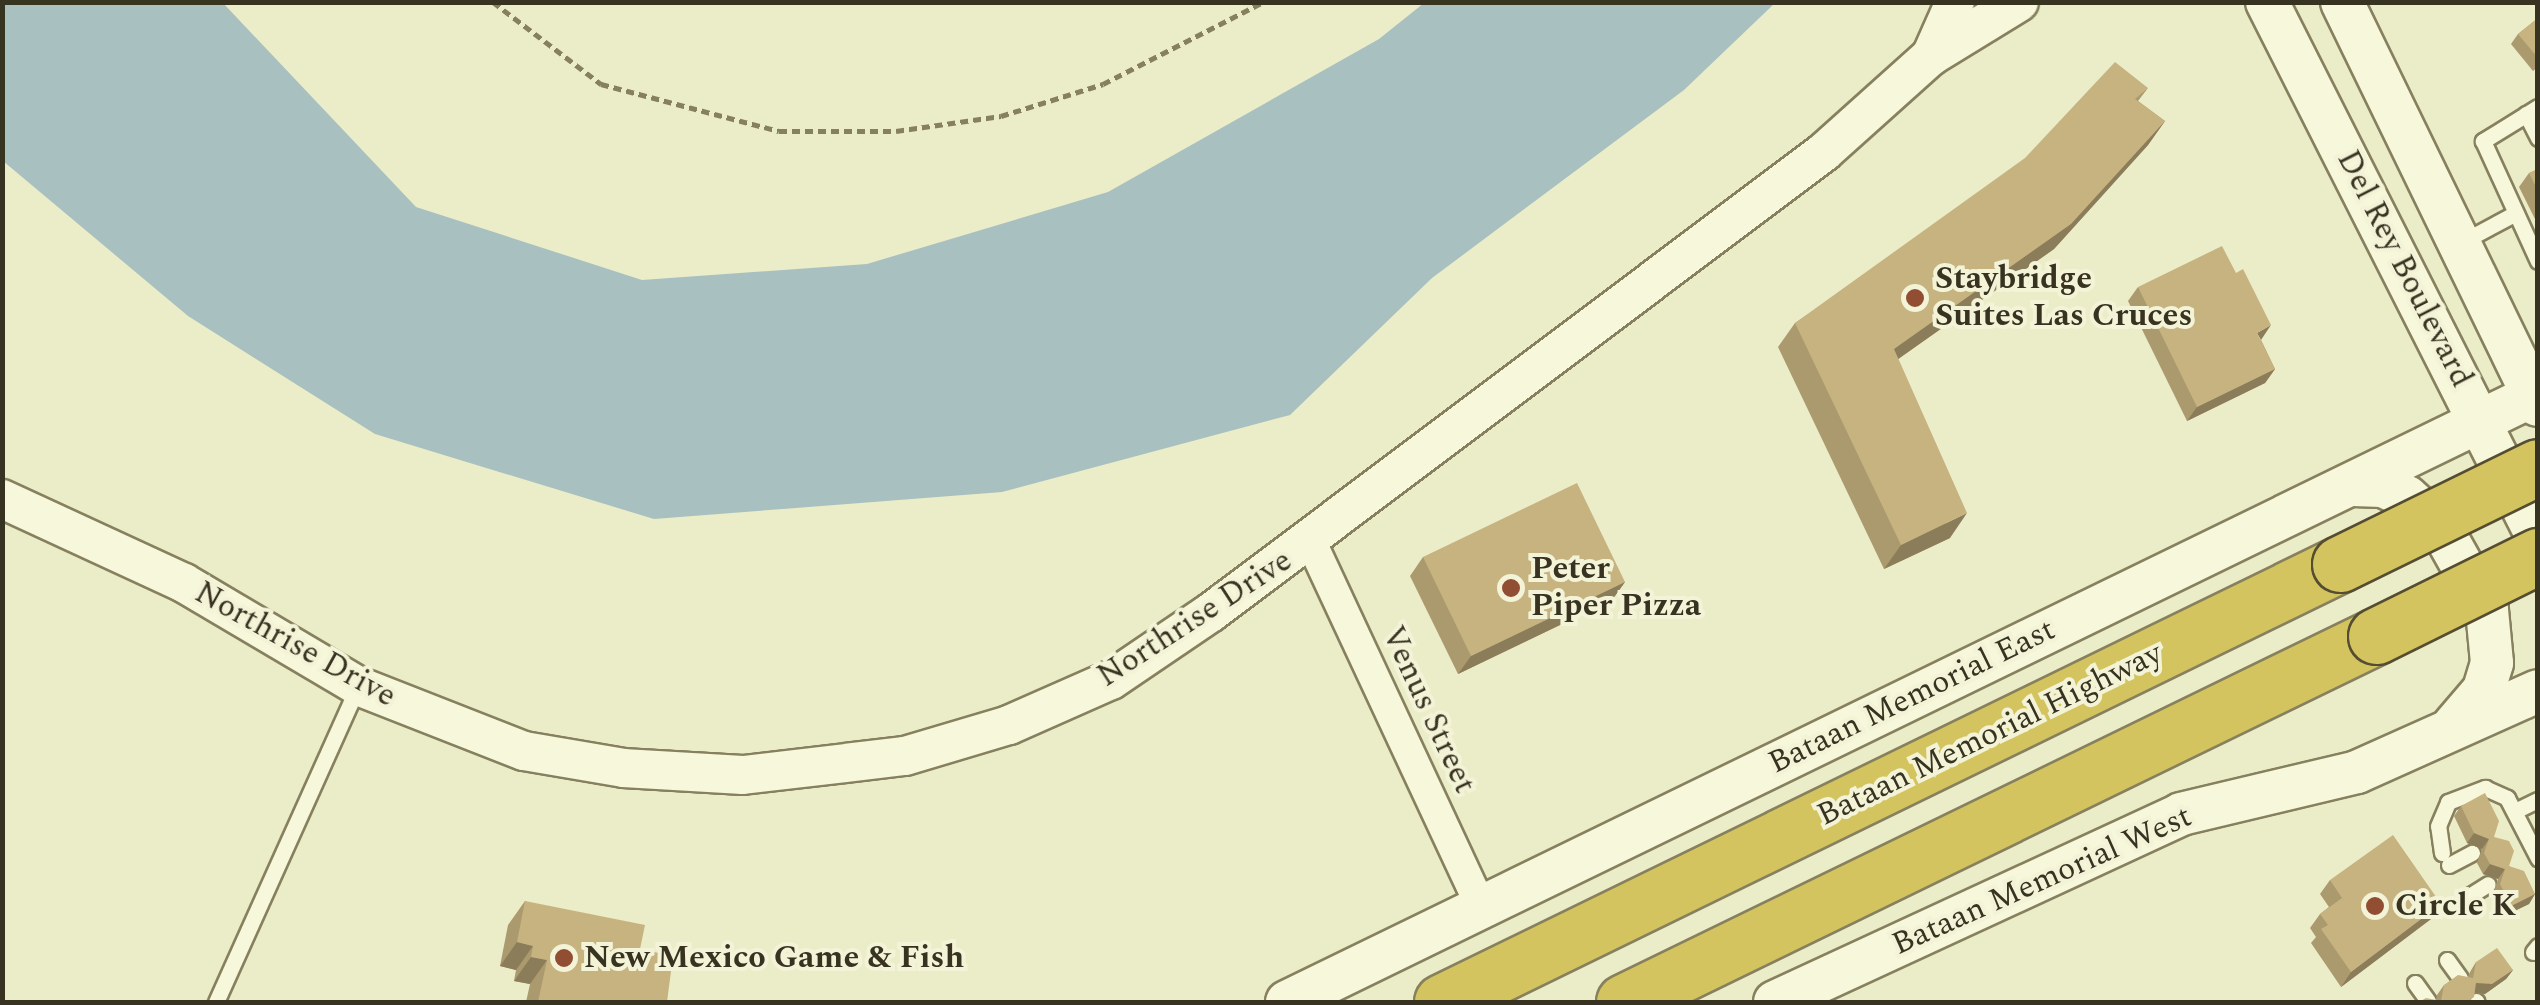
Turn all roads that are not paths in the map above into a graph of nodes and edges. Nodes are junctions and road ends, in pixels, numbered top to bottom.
1 (1955, 2) edge
2 (2019, 2) edge
3 (2267, 2) edge
4 (2346, 6) edge
5 (1930, 56) junction
6 (2376, 68) junction
7 (2314, 90) junction
8 (2532, 111) edge
9 (2538, 138) edge
10 (2514, 214) junction
11 (2460, 243) junction
12 (2538, 261) edge
13 (2536, 398) edge
14 (2480, 420) junction
15 (2538, 467) edge
16 (2353, 485) junction
17 (2, 499) edge
18 (2538, 538) edge
19 (1311, 542) junction
20 (2538, 556) edge
21 (358, 686) junction
22 (2538, 691) edge
23 (2453, 726) junction
24 (2538, 800) edge
25 (2515, 811) junction
26 (2472, 852) dead end
27 (2533, 860) edge
28 (2488, 884) dead end
29 (2469, 896) dead end
30 (1482, 908) junction
31 (2448, 960) dead end
32 (2460, 978) edge
33 (2415, 983) dead end
34 (2428, 1001) edge
35 (216, 1002) edge
36 (1287, 1002) edge
37 (1442, 1002) edge
38 (1624, 1002) edge
39 (1776, 1002) edge

1 - 5 street, Northrise Drive
2 - 5 street, Northrise Drive
3 - 7 main road, Del Rey Boulevard
4 - 6 main road, Del Rey Boulevard
5 - 19 street, Northrise Drive
6 - 7 main road
6 - 11 main road, Del Rey Boulevard
7 - 14 main road, Del Rey Boulevard
8 - 9 lane
8 - 10 lane
10 - 11 lane
10 - 12 lane
11 - 13 main road, Del Rey Boulevard
13 - 14 main road, Bataan Memorial East
14 - 16 main road, Bataan Memorial East
14 - 18 main road, Del Rey Boulevard
15 - 37 highway, Bataan Memorial Highway, bridge
16 - 23 main road
16 - 30 main road, Bataan Memorial East
17 - 21 street, Northrise Drive
19 - 21 street, Northrise Drive
19 - 30 street, Venus Street
20 - 38 highway, bridge
21 - 35 lane
22 - 23 main road, Bataan Memorial West
23 - 39 main road, Bataan Memorial West
24 - 25 lane
25 - 26 lane
25 - 27 lane
28 - 29 lane
30 - 36 main road, Bataan Memorial East
31 - 32 lane
33 - 34 lane

